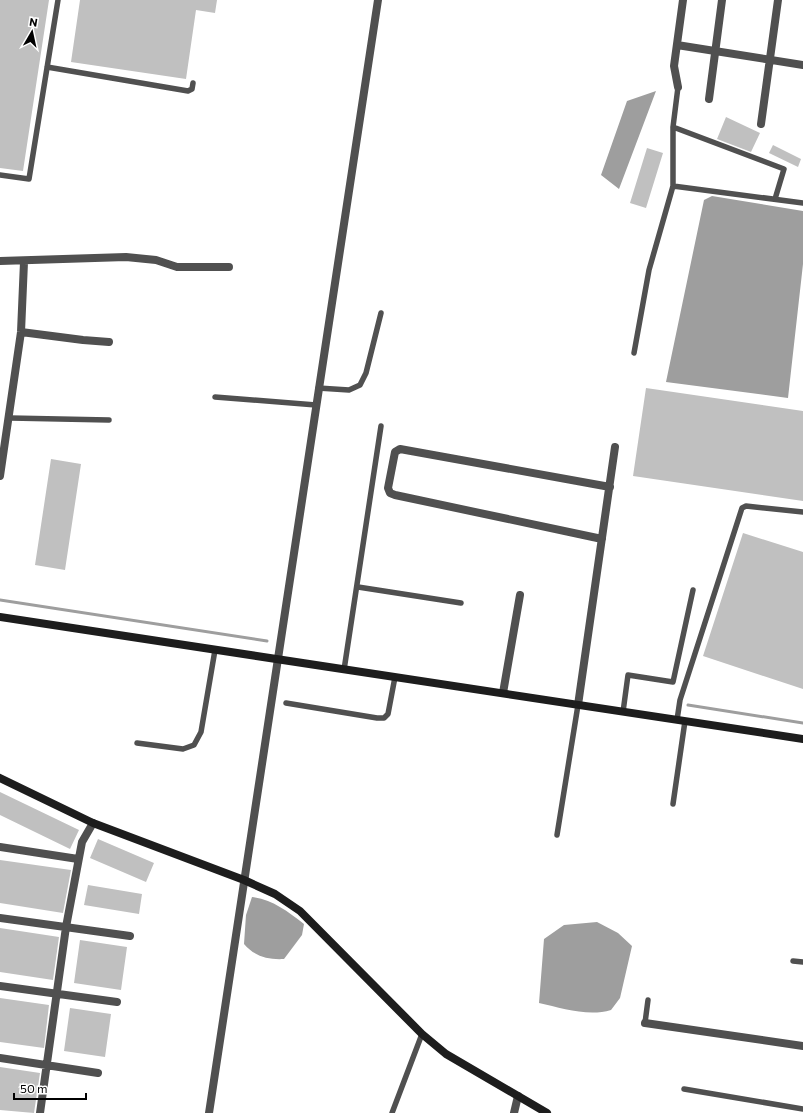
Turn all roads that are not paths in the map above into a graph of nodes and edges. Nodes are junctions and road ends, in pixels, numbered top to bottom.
1 (58, 0) edge
2 (378, 0) edge
3 (683, 0) edge
4 (722, 0) edge
5 (778, 0) edge
6 (677, 45) junction
7 (715, 52) junction
8 (770, 60) junction
9 (803, 65) edge
10 (47, 67) junction
11 (193, 83) dead end
12 (678, 87) joint
13 (709, 99) dead end
14 (761, 124) dead end
15 (673, 127) junction
16 (0, 174) edge
17 (673, 186) junction
18 (775, 199) junction
19 (803, 203) edge
20 (0, 261) edge
21 (24, 262) junction
22 (229, 267) dead end
23 (381, 313) dead end
24 (21, 332) junction
25 (109, 342) dead end
26 (634, 353) dead end
27 (318, 388) junction
28 (215, 397) dead end
29 (316, 405) junction
30 (10, 418) junction
31 (109, 420) dead end
32 (381, 426) dead end
33 (615, 447) dead end
34 (0, 476) edge
35 (610, 487) junction
36 (803, 512) edge
37 (602, 539) junction
38 (358, 587) junction
39 (693, 590) dead end
40 (520, 596) dead end
41 (461, 603) dead end
42 (0, 617) edge
43 (215, 650) junction
44 (278, 659) junction
45 (344, 670) junction
46 (396, 677) junction
47 (503, 693) junction
48 (286, 703) dead end
49 (578, 705) junction
50 (623, 712) junction
51 (681, 720) junction
52 (803, 739) edge
53 (137, 743) dead end
54 (0, 778) edge
55 (673, 804) dead end
56 (93, 823) junction
57 (557, 835) dead end
58 (0, 847) edge
59 (78, 859) junction
60 (244, 880) junction
61 (0, 918) edge
62 (66, 927) junction
63 (130, 936) dead end
64 (793, 961) dead end
65 (803, 962) edge
66 (0, 986) edge
67 (57, 994) junction
68 (648, 1000) dead end
69 (116, 1002) dead end
70 (645, 1023) joint
71 (422, 1034) junction
72 (803, 1046) edge
73 (0, 1058) edge
74 (47, 1065) junction
75 (98, 1073) dead end
76 (684, 1089) dead end
77 (518, 1096) junction
78 (803, 1109) edge
79 (40, 1113) edge
80 (209, 1113) edge
81 (392, 1113) edge
82 (514, 1113) edge
83 (547, 1113) edge

1 - 10 lane
2 - 27 street
3 - 6 street
4 - 7 street
5 - 8 street
6 - 7 street
6 - 12 street
7 - 8 street
7 - 13 street
8 - 9 street
8 - 14 street
10 - 11 lane
10 - 16 lane
12 - 15 lane
15 - 17 lane
15 - 18 lane
17 - 18 lane
17 - 26 lane
18 - 19 lane
20 - 21 street
21 - 22 street
21 - 24 street
23 - 27 lane
24 - 25 street
24 - 30 street
27 - 29 street
28 - 29 lane
29 - 44 street
30 - 31 lane
30 - 34 street
32 - 38 lane
33 - 35 street
35 - 37 street
35 - 37 street
36 - 51 lane
37 - 49 street
38 - 41 lane
38 - 45 lane
39 - 50 lane
40 - 47 street
42 - 43 main road
43 - 44 main road
43 - 53 lane
44 - 45 main road
44 - 60 street
45 - 46 main road
46 - 47 main road
46 - 48 lane
47 - 49 main road
49 - 50 main road
49 - 57 lane
50 - 51 main road
51 - 52 main road
51 - 55 lane
54 - 56 main road
56 - 59 street
56 - 60 main road
58 - 59 street
59 - 62 street
60 - 71 main road
60 - 80 street
61 - 62 street
62 - 63 street
62 - 67 street
64 - 65 lane
66 - 67 street
67 - 69 street
67 - 74 street
68 - 70 lane
70 - 72 street
71 - 77 main road
71 - 81 lane
73 - 74 street
74 - 75 street
74 - 79 street
76 - 78 lane
77 - 82 street
77 - 83 main road

